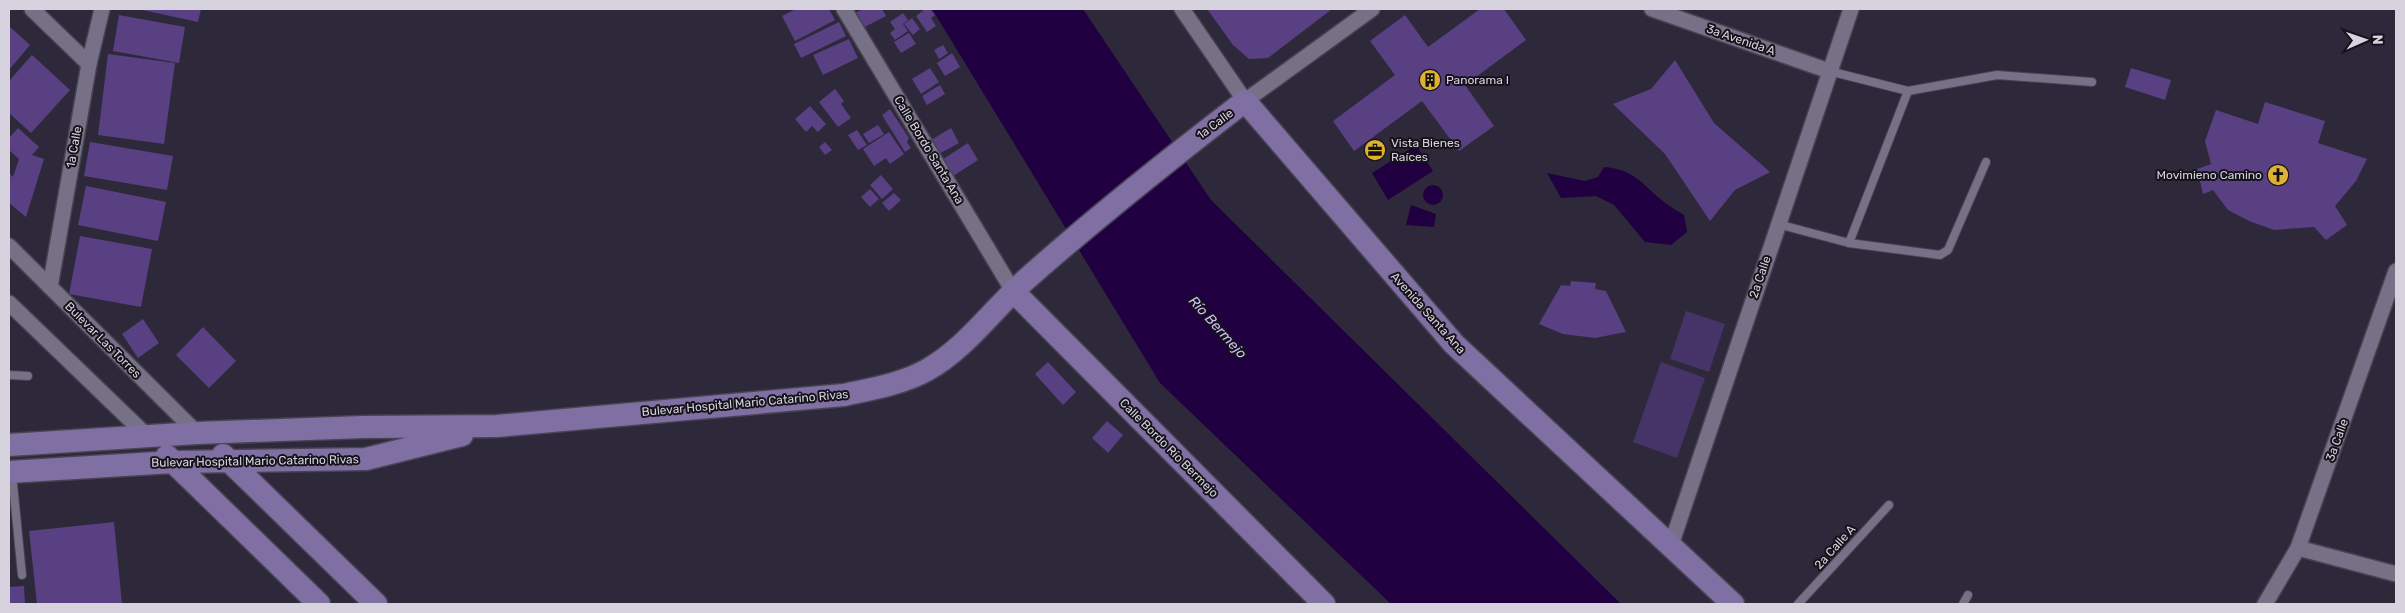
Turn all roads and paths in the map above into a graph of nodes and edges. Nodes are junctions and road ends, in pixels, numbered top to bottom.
1 (32, 9) edge
2 (102, 9) edge
3 (844, 9) edge
4 (1182, 9) edge
5 (1372, 9) edge
6 (1652, 9) edge
7 (1851, 9) edge
8 (88, 64) junction
9 (1829, 71) junction
10 (2092, 82) dead end
11 (1908, 91) junction
12 (1245, 101) junction
13 (1986, 162) dead end
14 (1778, 224) junction
15 (1849, 243) junction
16 (9, 246) edge
17 (1064, 248) joint
18 (2396, 271) edge
19 (50, 287) junction
20 (1013, 291) junction
21 (9, 303) edge
22 (9, 375) edge
23 (28, 376) dead end
24 (497, 426) junction
25 (197, 433) junction
26 (147, 436) junction
27 (9, 446) edge
28 (230, 461) junction
29 (173, 462) junction
30 (10, 472) edge
31 (1889, 505) dead end
32 (13, 527) edge
33 (1671, 545) junction
34 (2298, 548) junction
35 (2396, 574) edge
36 (22, 575) dead end
37 (1968, 595) dead end
38 (319, 604) edge
39 (376, 604) edge
40 (1324, 604) edge
41 (1733, 604) edge
42 (1798, 604) edge
43 (1963, 604) edge
44 (2265, 604) edge

1 - 8 street
2 - 8 street, 1a Calle
3 - 20 street, Calle Bordo Santa Ana
4 - 12 street, Avenida Santa Ana
5 - 12 street, 1a Calle
6 - 9 street, 3a Avenida A
7 - 9 street, 2a Calle
8 - 19 street, 1a Calle
9 - 11 lane
9 - 14 street, 2a Calle
10 - 11 lane
11 - 15 lane
12 - 17 main road, 1a Calle
12 - 33 main road, Avenida Santa Ana
13 - 15 lane
14 - 15 lane
14 - 33 street, 2a Calle
16 - 19 street, Bulevar Las Torres
17 - 20 main road, Bulevar Hospital Mario Catarino Rivas
18 - 34 street, 3a Calle
19 - 25 street, Bulevar Las Torres
20 - 24 main road, Bulevar Hospital Mario Catarino Rivas
20 - 40 main road, Calle Bordo Río Bermejo
21 - 26 street
22 - 23 lane
24 - 25 main road, Bulevar Hospital Mario Catarino Rivas
24 - 28 main road, Bulevar Hospital Mario Catarino Rivas
25 - 26 main road, Bulevar Hospital Mario Catarino Rivas
25 - 28 main road
26 - 27 main road, Bulevar Hospital Mario Catarino Rivas
26 - 29 main road
28 - 29 main road, Bulevar Hospital Mario Catarino Rivas
28 - 39 main road
29 - 30 main road, Bulevar Hospital Mario Catarino Rivas
29 - 38 main road
30 - 32 lane
31 - 42 lane, 2a Calle A
32 - 36 lane
33 - 41 main road, Avenida Santa Ana
34 - 35 street
34 - 44 street, 3a Calle
37 - 43 lane

